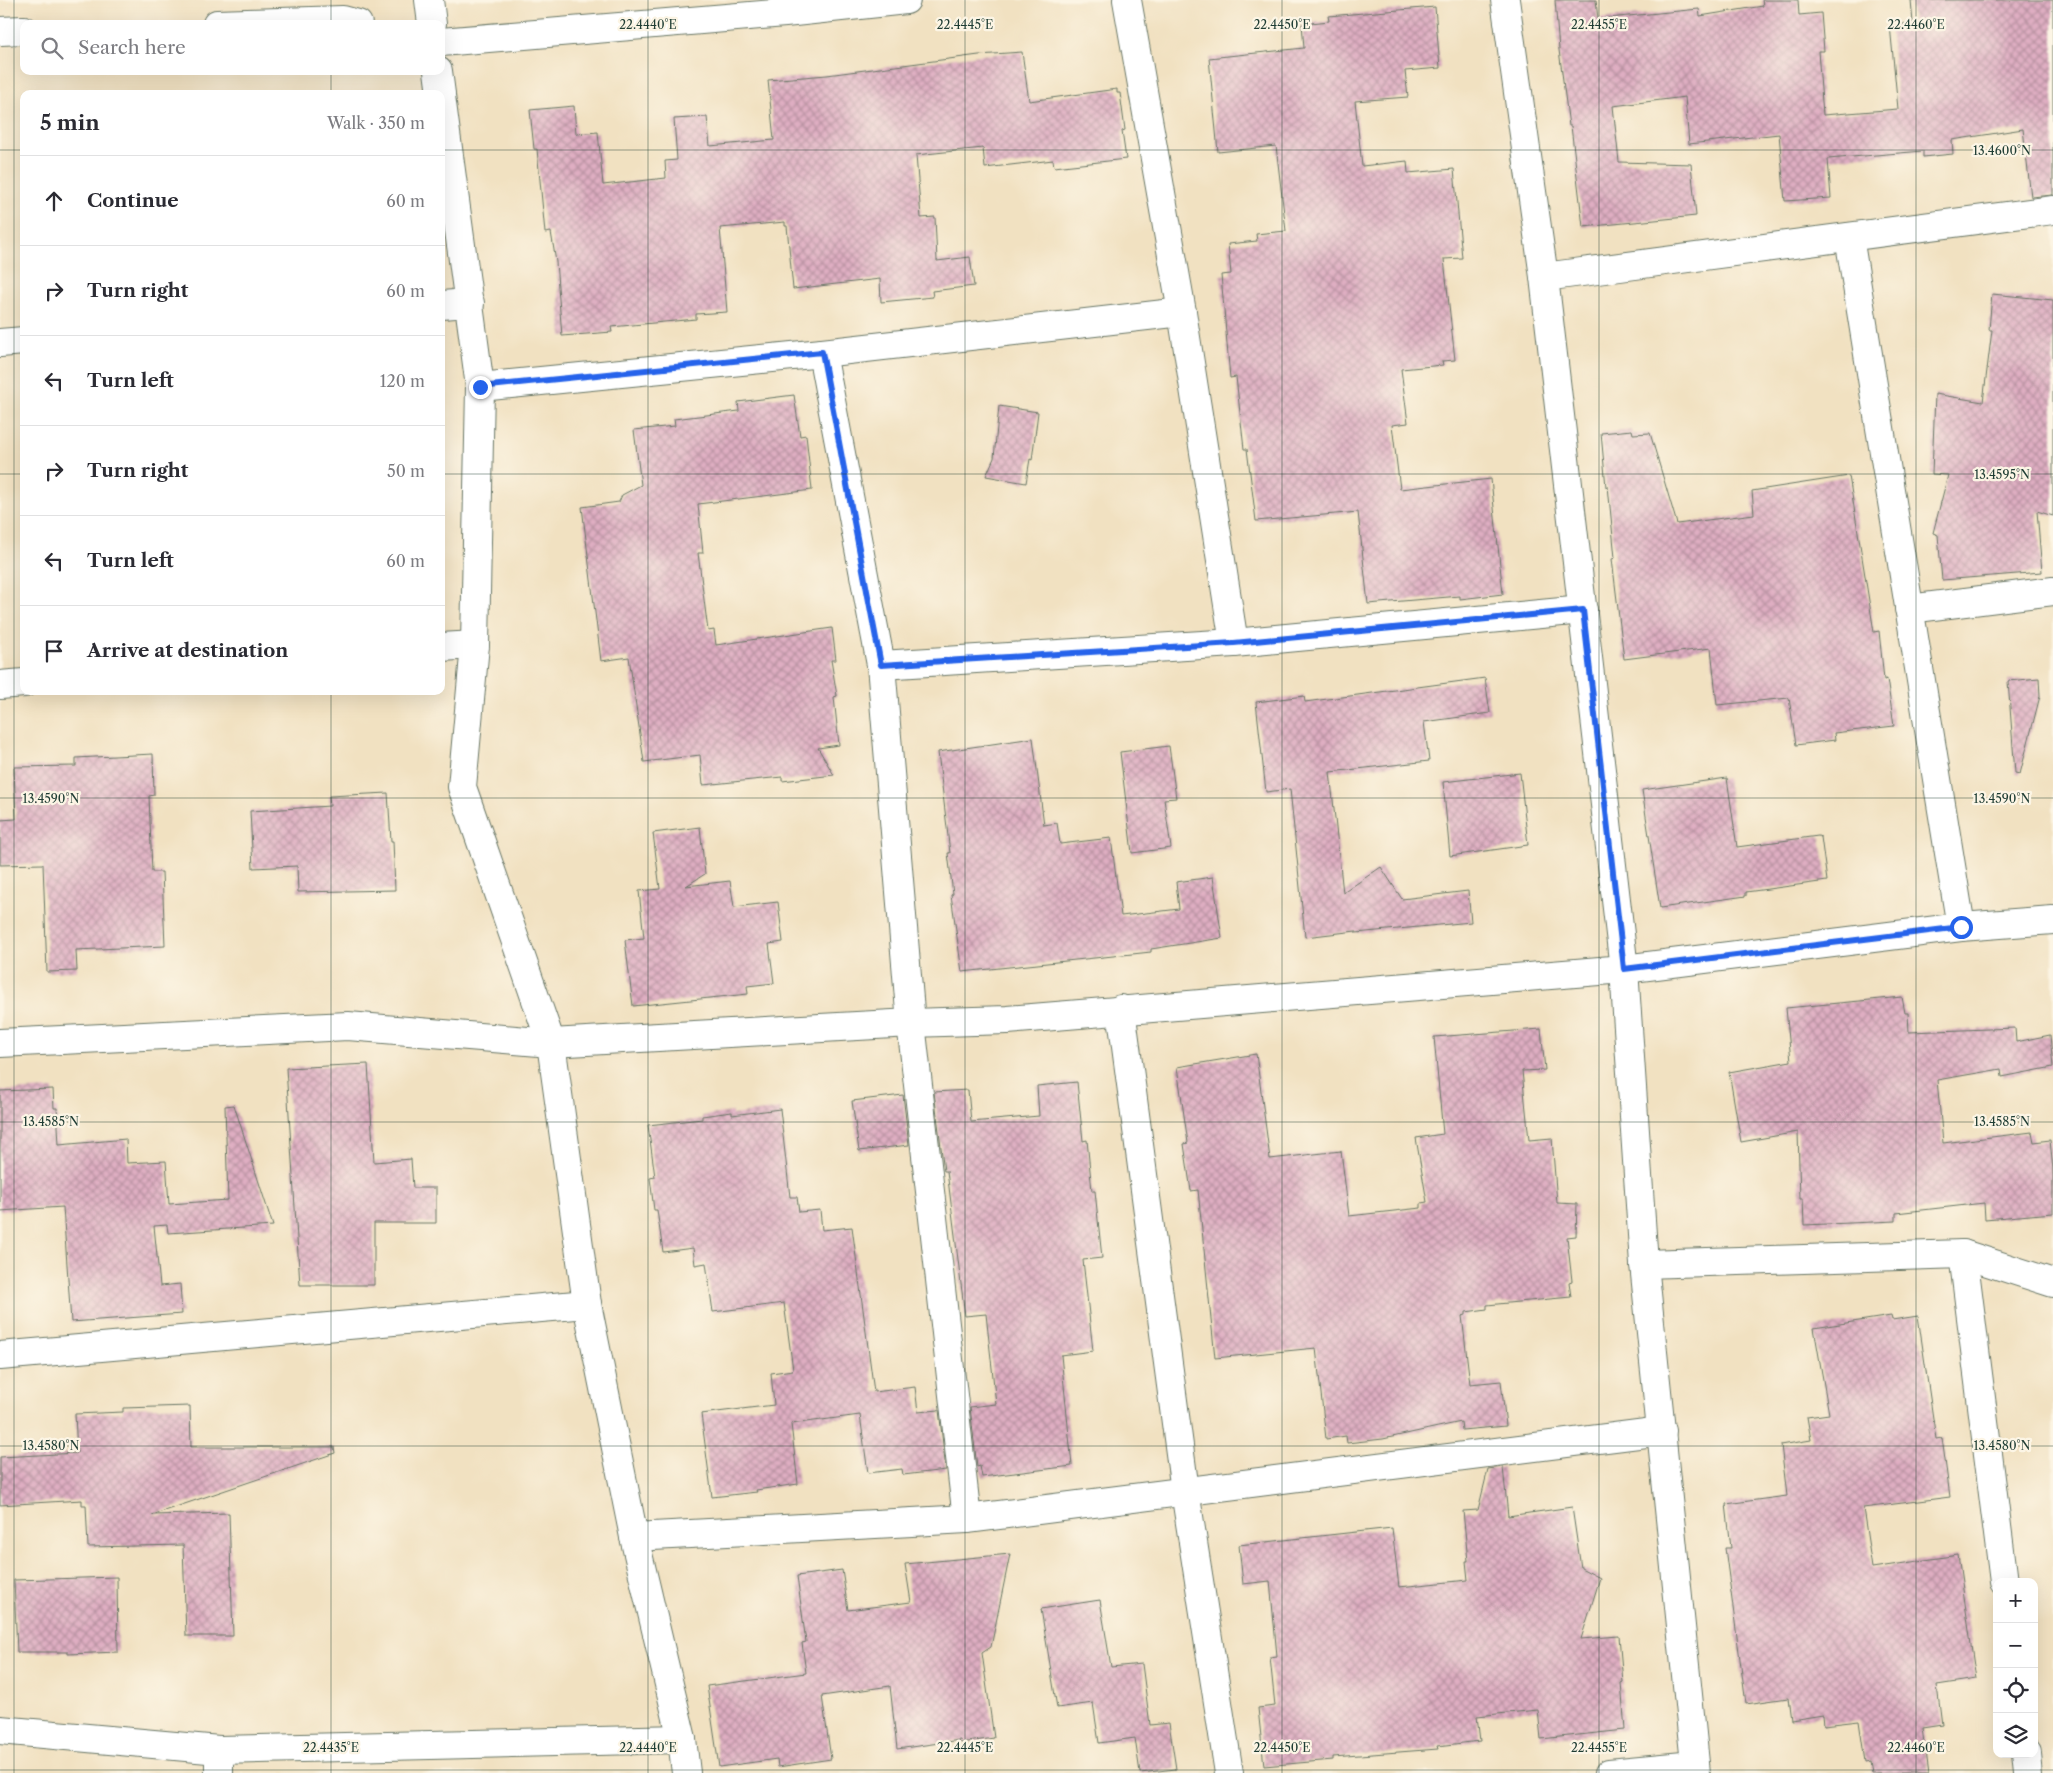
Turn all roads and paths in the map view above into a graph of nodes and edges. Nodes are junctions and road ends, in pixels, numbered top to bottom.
1 (429, 0) edge
2 (906, 0) edge
3 (1127, 0) edge
4 (1505, 0) edge
5 (432, 20) edge
6 (20, 30) edge
7 (0, 31) edge
8 (445, 42) edge
9 (438, 75) edge
10 (440, 90) edge
11 (445, 124) edge
12 (2053, 210) edge
13 (1849, 236) junction
14 (1544, 277) junction
15 (470, 303) junction
16 (445, 305) edge
17 (1182, 312) junction
18 (20, 341) edge
19 (0, 343) edge
20 (822, 352) junction
21 (480, 387) junction
22 (2053, 591) edge
23 (1909, 609) junction
24 (1583, 610) junction
25 (1234, 643) junction
26 (475, 645) junction
27 (445, 648) edge
28 (881, 665) junction
29 (20, 683) edge
30 (0, 685) edge
31 (2053, 920) edge
32 (1961, 927) junction
33 (1624, 969) junction
34 (1121, 1009) junction
35 (912, 1023) junction
36 (0, 1043) edge
37 (551, 1043) junction
38 (1963, 1254) junction
39 (1644, 1264) junction
40 (2053, 1283) edge
41 (588, 1304) junction
42 (0, 1356) edge
43 (1662, 1431) junction
44 (1185, 1491) junction
45 (967, 1519) junction
46 (634, 1537) junction
47 (2004, 1578) edge
48 (0, 1730) edge
49 (682, 1739) junction
50 (2026, 1758) edge
51 (219, 1761) edge
52 (1695, 1769) edge
53 (686, 1773) edge
54 (1229, 1773) edge
55 (1610, 1773) edge
56 (2028, 1773) edge

1 - 5 street
2 - 8 street
3 - 17 street
4 - 14 street
6 - 7 street
9 - 10 street
11 - 15 street
12 - 13 street
13 - 14 street
13 - 23 street
14 - 24 street
15 - 16 street
15 - 21 street
17 - 20 street
17 - 25 street
18 - 19 street
20 - 21 street
20 - 28 street
21 - 26 street
22 - 23 street
23 - 32 street
24 - 25 street
24 - 33 street
25 - 28 street
26 - 27 street
26 - 37 street
28 - 35 street
29 - 30 street
31 - 32 street
32 - 33 street
33 - 34 street
33 - 39 street
34 - 35 street
34 - 44 street
35 - 37 street
35 - 45 street
36 - 37 street
37 - 41 street
38 - 39 street
38 - 40 street
38 - 47 street
39 - 43 street
41 - 42 street
41 - 46 street
43 - 44 street
43 - 52 street
44 - 45 street
44 - 54 street
45 - 46 street
46 - 49 street
48 - 51 street
49 - 51 street
49 - 53 street
50 - 56 street
52 - 55 street

